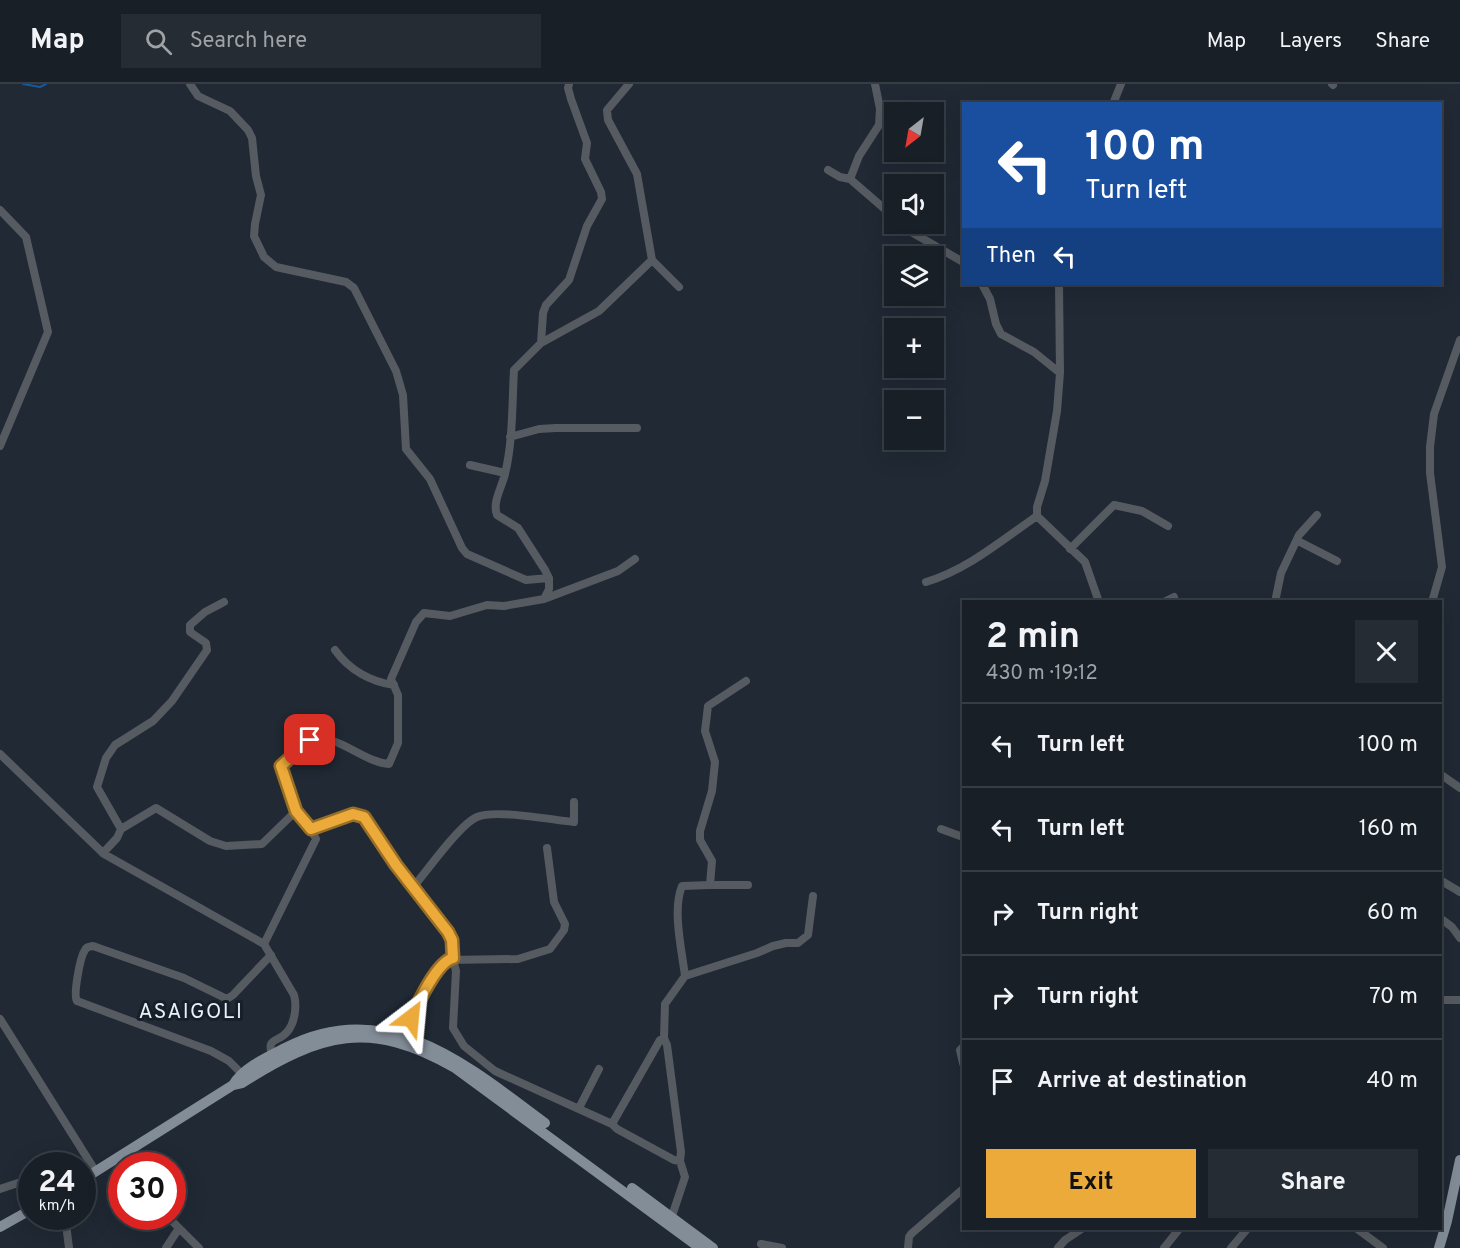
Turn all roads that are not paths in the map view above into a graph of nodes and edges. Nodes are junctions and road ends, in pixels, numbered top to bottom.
1 (190, 84) edge
2 (569, 84) edge
3 (629, 84) edge
4 (875, 84) edge
5 (1121, 84) edge
6 (1114, 102) edge
7 (828, 170) dead end
8 (850, 179) junction
9 (884, 208) edge
10 (0, 210) edge
11 (915, 234) edge
12 (652, 260) junction
13 (962, 261) edge
14 (983, 285) edge
15 (1059, 285) edge
16 (679, 287) dead end
17 (1460, 340) edge
18 (541, 343) junction
19 (1060, 373) junction
20 (637, 428) dead end
21 (510, 437) junction
22 (0, 446) edge
23 (470, 465) dead end
24 (505, 474) junction
25 (1317, 515) dead end
26 (1037, 516) junction
27 (1168, 526) dead end
28 (1298, 541) junction
29 (1070, 549) junction
30 (635, 560) dead end
31 (1337, 561) dead end
32 (549, 578) junction
33 (926, 582) dead end
34 (544, 600) junction
35 (1098, 600) edge
36 (1275, 600) edge
37 (1433, 600) edge
38 (224, 602) dead end
39 (335, 650) dead end
40 (746, 681) dead end
41 (394, 685) junction
42 (0, 754) edge
43 (1442, 775) edge
44 (1460, 788) edge
45 (574, 802) dead end
46 (296, 811) junction
47 (121, 829) junction
48 (311, 829) junction
49 (940, 829) dead end
50 (962, 837) edge
51 (547, 848) dead end
52 (103, 853) junction
53 (1442, 881) edge
54 (710, 885) junction
55 (748, 885) dead end
56 (414, 886) junction
57 (1460, 892) edge
58 (813, 896) dead end
59 (1442, 920) edge
60 (1460, 938) edge
61 (264, 944) junction
62 (271, 955) junction
63 (453, 958) junction
64 (685, 976) junction
65 (1442, 1000) edge
66 (1460, 1000) edge
67 (0, 1019) edge
68 (401, 1035) junction
69 (664, 1038) junction
70 (274, 1058) junction
71 (599, 1070) dead end
72 (242, 1074) junction
73 (233, 1085) junction
74 (579, 1108) junction
75 (612, 1124) junction
76 (83, 1152) edge
77 (128, 1152) edge
78 (1460, 1160) edge
79 (680, 1161) junction
80 (108, 1164) edge
81 (96, 1172) edge
82 (18, 1183) edge
83 (0, 1190) edge
84 (962, 1190) edge
85 (18, 1217) edge
86 (670, 1222) junction
87 (0, 1227) edge
88 (67, 1230) edge
89 (178, 1230) edge
90 (181, 1230) edge
91 (1080, 1230) edge
92 (1178, 1230) edge
93 (1246, 1230) edge
94 (1359, 1230) edge
95 (761, 1244) dead end
96 (69, 1248) edge
97 (166, 1248) edge
98 (199, 1248) edge
99 (700, 1248) edge
100 (713, 1248) edge
101 (782, 1248) edge
102 (908, 1248) edge
103 (1058, 1248) edge
104 (1164, 1248) edge
105 (1231, 1248) edge
106 (1383, 1248) edge
107 (1439, 1248) edge

1 - 32 street
2 - 18 street
3 - 12 street
4 - 8 street
5 - 6 street
7 - 8 street
8 - 9 street
10 - 22 street
11 - 13 street
12 - 16 street
12 - 18 street
14 - 19 street
15 - 19 street
17 - 37 street
18 - 21 street
19 - 26 street
20 - 21 street
21 - 24 street
23 - 24 street
24 - 32 street
25 - 28 street
26 - 29 street
26 - 33 street
27 - 29 street
28 - 31 street
28 - 36 street
29 - 35 street
30 - 34 street
32 - 34 street
34 - 41 street
38 - 47 street
39 - 41 street
40 - 54 street
41 - 46 street
42 - 52 street
43 - 44 street
45 - 56 street
46 - 47 street
46 - 48 street
47 - 52 street
48 - 56 street
48 - 61 street
49 - 50 street
51 - 63 street
52 - 61 street
53 - 57 street
54 - 55 street
54 - 64 street
56 - 63 street
58 - 64 street
59 - 60 street
61 - 62 street
62 - 70 street
62 - 72 street
63 - 68 street
63 - 74 street
64 - 69 street
65 - 66 street
67 - 76 street
68 - 70 main road
68 - 86 main road
69 - 75 street
69 - 79 street
70 - 72 main road
70 - 73 main road
70 - 86 main road
71 - 74 street
72 - 73 main road
73 - 77 main road
74 - 75 street
75 - 79 street
78 - 107 main road
79 - 86 street
80 - 81 main road
82 - 83 street
84 - 102 street
85 - 87 main road
86 - 99 main road
86 - 100 main road
88 - 96 street
89 - 97 street
90 - 98 street
91 - 103 street
92 - 104 street
93 - 105 street
94 - 106 street
95 - 101 street

